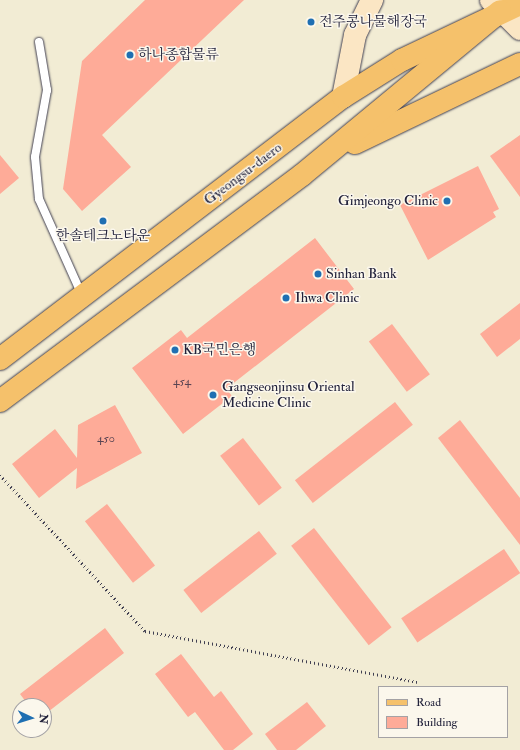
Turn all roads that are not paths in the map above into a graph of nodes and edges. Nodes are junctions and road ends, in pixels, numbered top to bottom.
1 (372, 0) edge
2 (504, 4) edge
3 (520, 29) edge
4 (39, 42) dead end
5 (520, 64) edge
6 (343, 97) junction
7 (327, 156) junction
8 (82, 296) junction
9 (0, 358) edge
10 (0, 401) edge

1 - 6 street
2 - 3 street
2 - 6 main road, Gyeongsu-daero
2 - 7 main road
4 - 8 lane
5 - 7 main road
6 - 8 main road, Gyeongsu-daero
7 - 10 main road
8 - 9 main road, Gyeongsu-daero

